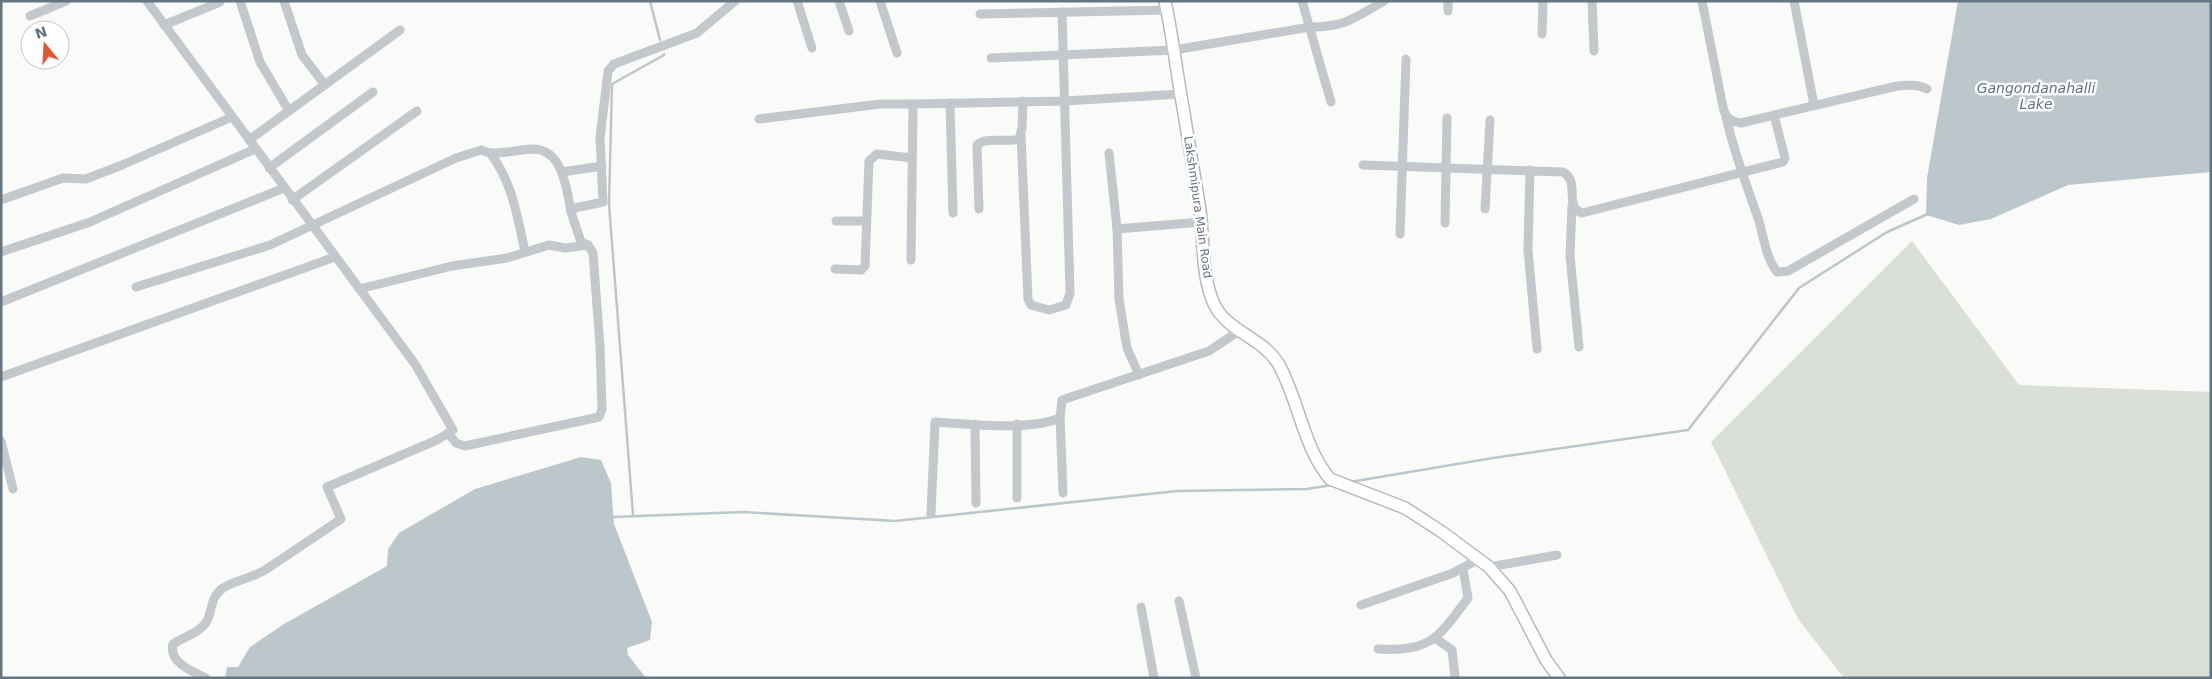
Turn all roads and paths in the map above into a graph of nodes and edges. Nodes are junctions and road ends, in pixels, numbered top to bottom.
1 (66, 1) edge
2 (147, 1) edge
3 (240, 1) edge
4 (284, 1) edge
5 (735, 1) edge
6 (797, 1) edge
7 (839, 1) edge
8 (880, 1) edge
9 (1302, 1) edge
10 (1384, 1) edge
11 (1448, 1) edge
12 (1543, 1) edge
13 (1592, 1) edge
14 (1702, 1) edge
15 (1794, 1) edge
16 (220, 2) edge
17 (1166, 6) edge
18 (1448, 11) dead end
19 (1062, 12) junction
20 (980, 14) dead end
21 (30, 16) dead end
22 (164, 25) junction
23 (1310, 27) junction
24 (400, 30) dead end
25 (849, 31) dead end
26 (1542, 34) dead end
27 (812, 48) dead end
28 (1174, 50) junction
29 (1594, 51) dead end
30 (897, 52) dead end
31 (1064, 54) junction
32 (991, 58) dead end
33 (1406, 59) dead end
34 (325, 84) junction
35 (1927, 89) dead end
36 (373, 92) dead end
37 (1181, 94) junction
38 (1023, 101) junction
39 (1065, 101) junction
40 (1331, 102) dead end
41 (950, 103) junction
42 (913, 104) junction
43 (1814, 105) junction
44 (289, 111) junction
45 (417, 112) dead end
46 (1774, 115) junction
47 (232, 117) junction
48 (1726, 117) junction
49 (1448, 118) dead end
50 (759, 119) dead end
51 (1490, 120) dead end
52 (1021, 135) junction
53 (249, 140) junction
54 (255, 149) junction
55 (490, 153) junction
56 (1109, 153) dead end
57 (912, 158) junction
58 (1363, 165) dead end
59 (602, 166) junction
60 (1402, 166) junction
61 (269, 168) junction
62 (1446, 168) junction
63 (1488, 169) junction
64 (1530, 170) junction
65 (562, 172) junction
66 (1742, 173) junction
67 (284, 188) junction
68 (1914, 198) dead end
69 (1, 200) edge
70 (292, 200) junction
71 (1572, 206) junction
72 (979, 209) dead end
73 (1485, 209) dead end
74 (572, 212) junction
75 (953, 213) dead end
76 (836, 221) dead end
77 (866, 221) junction
78 (1201, 222) junction
79 (1445, 223) dead end
80 (311, 226) junction
81 (1117, 229) junction
82 (1400, 234) dead end
83 (588, 245) junction
84 (1, 252) edge
85 (525, 252) junction
86 (335, 257) junction
87 (911, 260) dead end
88 (835, 269) dead end
89 (136, 287) dead end
90 (358, 288) junction
91 (1, 302) edge
92 (1239, 331) junction
93 (1580, 347) dead end
94 (1538, 349) dead end
95 (1139, 375) junction
96 (1, 377) edge
97 (1060, 418) junction
98 (975, 424) junction
99 (1017, 424) junction
100 (448, 433) junction
101 (1, 442) edge
102 (13, 489) dead end
103 (1063, 493) dead end
104 (1018, 498) dead end
105 (976, 503) dead end
106 (931, 514) dead end
107 (1557, 555) dead end
108 (1480, 559) junction
109 (1490, 567) junction
110 (1463, 569) junction
111 (1179, 601) dead end
112 (1362, 605) dead end
113 (1141, 607) dead end
114 (1435, 638) junction
115 (1378, 649) dead end
116 (1455, 677) edge
117 (206, 678) edge
118 (1154, 678) edge
119 (1196, 678) edge
120 (1559, 678) edge

1 - 21 street
2 - 22 street
3 - 44 street
4 - 34 street
5 - 59 street
6 - 27 street
7 - 25 street
8 - 30 street
9 - 23 street
10 - 23 street
11 - 18 street
12 - 26 street
13 - 29 street
14 - 48 street
15 - 43 street
16 - 22 street
17 - 19 street
17 - 28 main road, Lakshmipura Main Road
19 - 20 street
19 - 31 street
22 - 47 street
23 - 28 street
23 - 40 street
24 - 34 street
28 - 31 street
28 - 37 main road, Lakshmipura Main Road
31 - 32 street
31 - 39 street
33 - 60 street
34 - 44 street
35 - 43 street
36 - 61 street
37 - 39 street
37 - 78 main road, Lakshmipura Main Road
38 - 39 street
38 - 41 street
38 - 52 street
39 - 52 street
41 - 42 street
41 - 75 street
42 - 50 street
42 - 57 street
43 - 46 street
44 - 53 street
45 - 70 street
46 - 48 street
46 - 66 street
47 - 53 street
47 - 69 street
48 - 66 street
49 - 62 street
51 - 63 street
52 - 72 street
53 - 54 street
54 - 61 street
54 - 84 street
55 - 65 street
55 - 80 street
55 - 85 street
56 - 81 street
57 - 77 street
57 - 87 street
58 - 60 street
59 - 65 street
59 - 74 street
60 - 62 street
60 - 82 street
61 - 67 street
62 - 63 street
62 - 79 street
63 - 64 street
63 - 73 street
64 - 71 street
64 - 94 street
65 - 74 street
66 - 68 street
66 - 71 street
67 - 70 street
67 - 91 street
70 - 80 street
71 - 93 street
74 - 83 street
76 - 77 street
77 - 88 street
78 - 81 street
78 - 92 main road, Lakshmipura Main Road
80 - 86 street
80 - 89 street
81 - 95 street
83 - 85 street
83 - 100 street
85 - 90 street
86 - 90 street
86 - 96 street
90 - 100 street
92 - 95 street
92 - 108 main road, Lakshmipura Main Road
95 - 97 street
97 - 99 street
97 - 103 street
98 - 99 street
98 - 105 street
98 - 106 street
99 - 104 street
100 - 117 street
101 - 102 street
107 - 109 street
108 - 109 main road, Lakshmipura Main Road
108 - 110 street
109 - 120 main road, Lakshmipura Main Road
110 - 112 street
110 - 114 street
111 - 119 street
113 - 118 street
114 - 115 street
114 - 116 street

